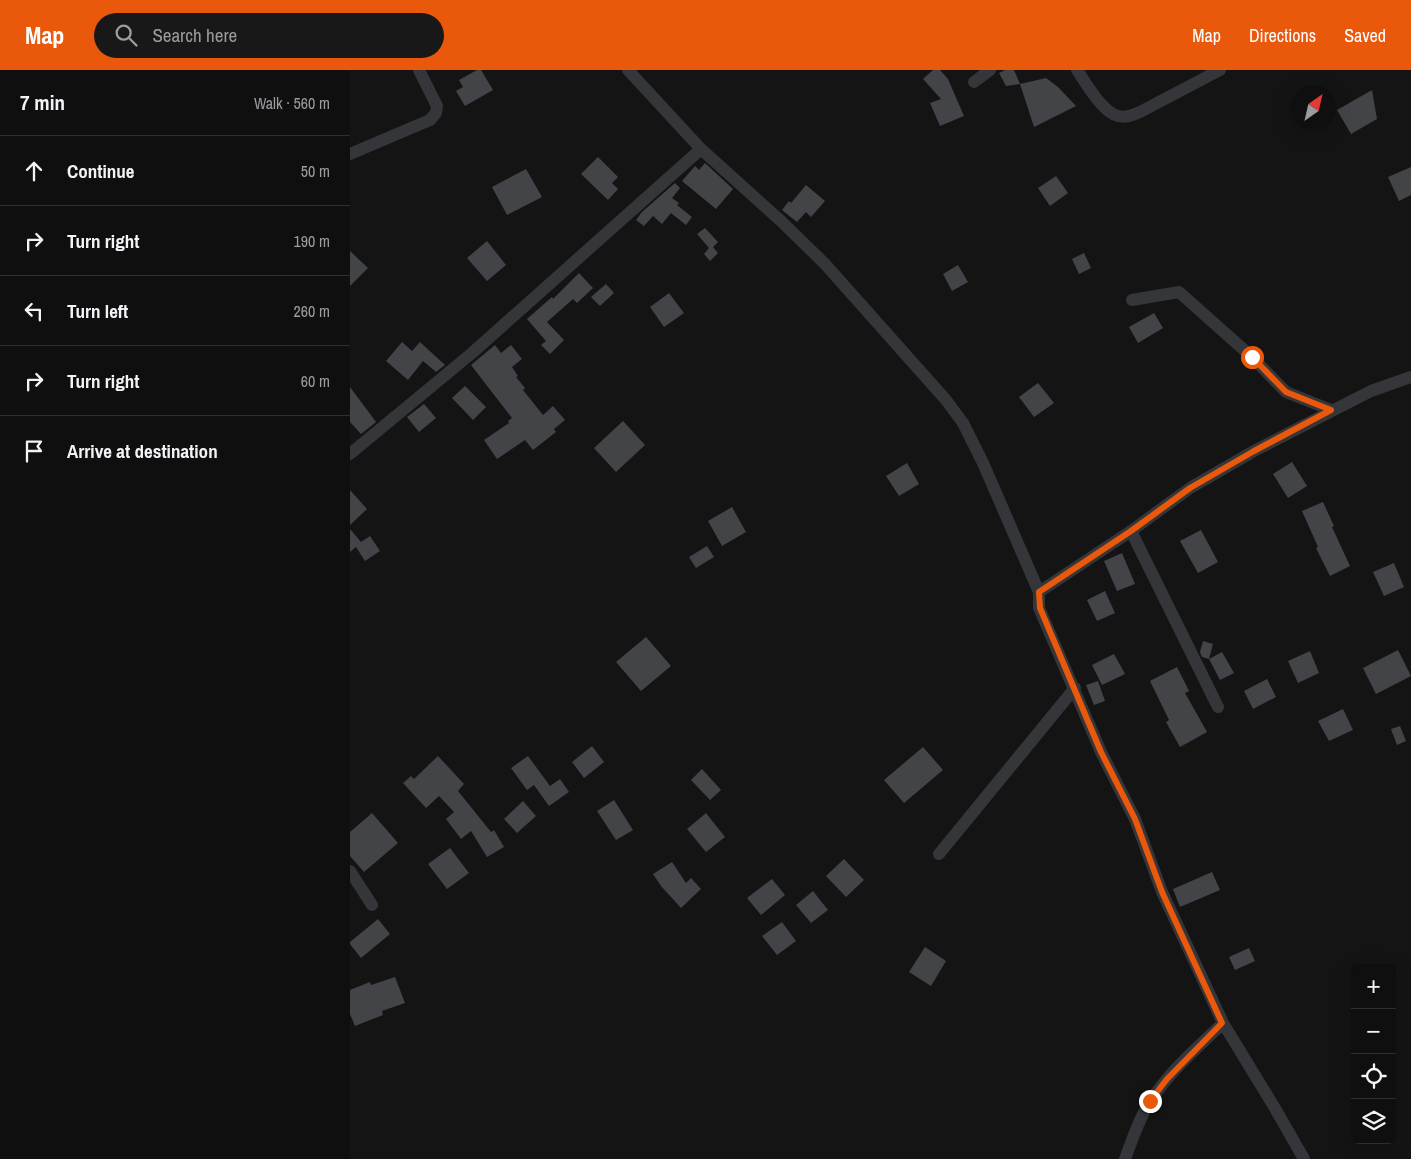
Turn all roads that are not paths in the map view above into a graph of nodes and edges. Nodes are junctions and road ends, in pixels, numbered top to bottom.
1 (420, 70) edge
2 (628, 70) edge
3 (990, 70) edge
4 (1076, 70) edge
5 (1220, 70) edge
6 (974, 82) dead end
7 (702, 149) junction
8 (350, 154) edge
9 (1132, 300) dead end
10 (1411, 377) edge
11 (1331, 410) junction
12 (350, 454) edge
13 (1131, 531) junction
14 (1039, 592) junction
15 (1075, 688) junction
16 (1218, 707) dead end
17 (939, 854) dead end
18 (350, 871) edge
19 (372, 905) dead end
20 (1222, 1023) junction
21 (1125, 1159) edge
22 (1304, 1159) edge

1 - 8 street
2 - 7 street
3 - 6 street
4 - 5 street
7 - 12 street
7 - 14 street
9 - 11 street
10 - 11 street
11 - 13 street
13 - 14 street
13 - 16 street
14 - 15 street
15 - 17 street
15 - 20 street
18 - 19 street
20 - 21 street
20 - 22 street

